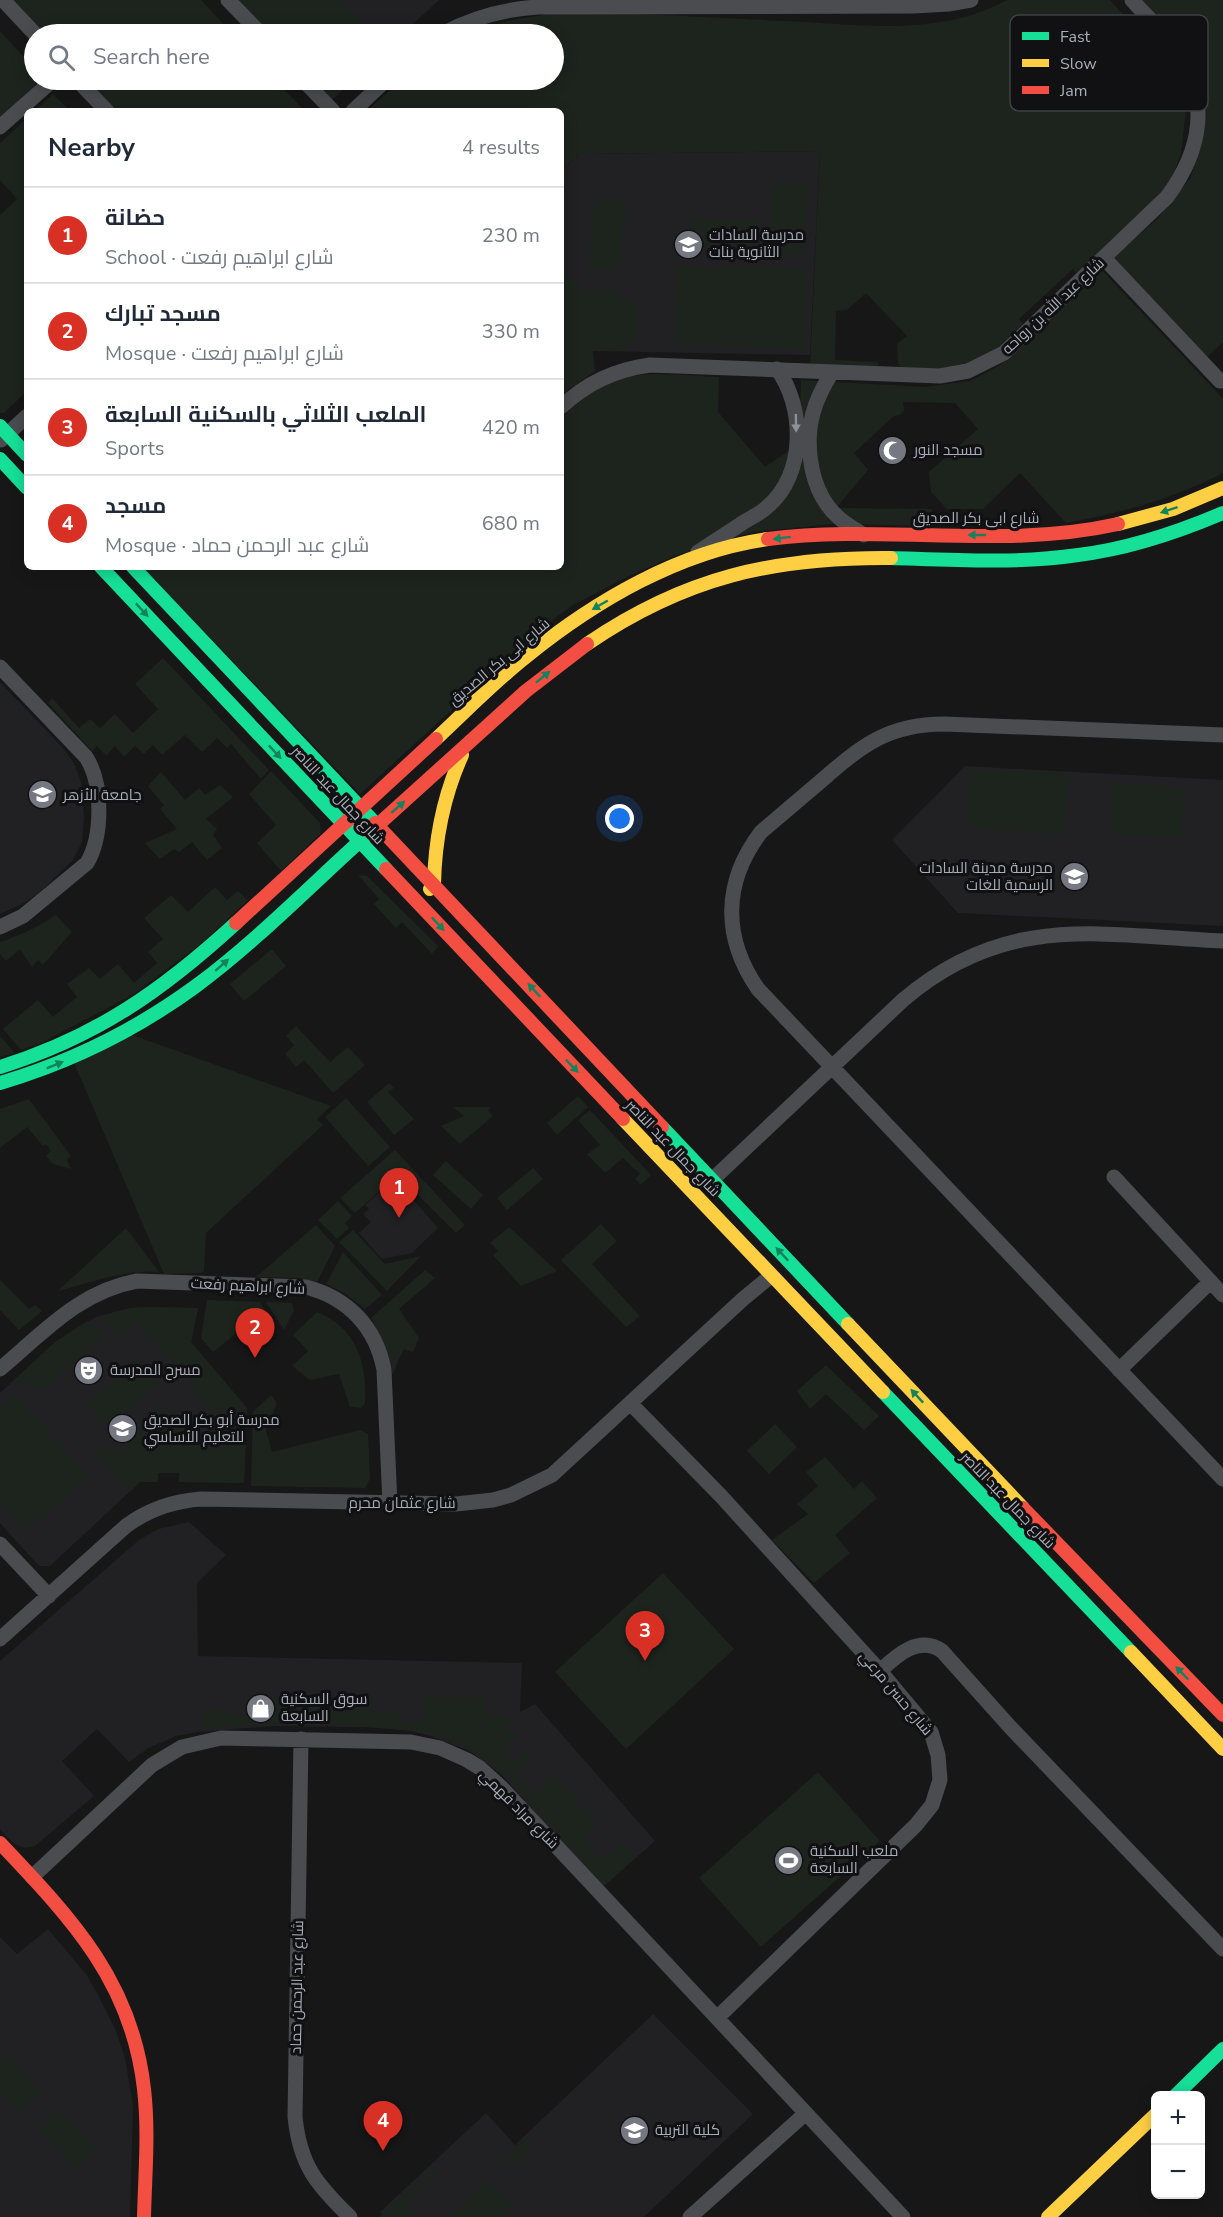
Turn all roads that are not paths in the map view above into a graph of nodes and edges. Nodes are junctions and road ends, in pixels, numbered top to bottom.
1 (3, 0) edge
2 (228, 0) edge
3 (971, 0) edge
4 (1132, 0) edge
5 (1146, 15) edge
6 (26, 24) edge
7 (251, 24) edge
8 (466, 24) edge
9 (42, 90) edge
10 (86, 90) edge
11 (313, 90) edge
12 (376, 90) edge
13 (103, 108) edge
14 (330, 108) edge
15 (356, 108) edge
16 (1198, 111) edge
17 (0, 127) edge
18 (1104, 258) junction
19 (777, 369) junction
20 (832, 372) junction
21 (1220, 381) dead end
22 (564, 405) edge
23 (24, 418) edge
24 (2, 434) edge
25 (24, 452) edge
26 (0, 459) edge
27 (24, 485) edge
28 (1223, 488) edge
29 (1223, 513) edge
30 (864, 535) junction
31 (1021, 535) junction
32 (1022, 560) junction
33 (675, 567) junction
34 (104, 570) edge
35 (136, 570) edge
36 (0, 667) edge
37 (1223, 735) edge
38 (466, 747) junction
39 (361, 807) junction
40 (343, 824) junction
41 (378, 825) junction
42 (360, 842) junction
43 (297, 867) junction
44 (314, 883) junction
45 (434, 885) junction
46 (416, 901) junction
47 (0, 927) edge
48 (1223, 941) edge
49 (0, 1067) edge
50 (832, 1067) junction
51 (0, 1083) edge
52 (1114, 1177) dead end
53 (712, 1180) junction
54 (771, 1276) junction
55 (1210, 1282) junction
56 (1223, 1294) edge
57 (0, 1369) edge
58 (1119, 1370) junction
59 (631, 1404) junction
60 (941, 1422) junction
61 (924, 1436) junction
62 (1223, 1479) edge
63 (390, 1504) junction
64 (0, 1544) edge
65 (49, 1596) junction
66 (0, 1640) edge
67 (880, 1671) junction
68 (1223, 1715) edge
69 (301, 1739) junction
70 (1223, 1749) edge
71 (0, 1843) edge
72 (32, 1877) junction
73 (1223, 1949) edge
74 (718, 2017) junction
75 (1223, 2049) edge
76 (1180, 2091) edge
77 (806, 2113) junction
78 (1151, 2118) edge
79 (144, 2217) edge
80 (350, 2217) edge
81 (690, 2217) edge
82 (903, 2217) edge
83 (1048, 2217) edge

1 - 6 street
2 - 7 street
3 - 8 street
4 - 5 street, شارع عبد الله بن رواحه
9 - 17 street
10 - 13 street
11 - 14 street
12 - 15 street
16 - 18 street, شارع عبد الله بن رواحه
18 - 20 street, شارع عبد الله بن رواحه
18 - 21 street
19 - 20 street, شارع عبد الله بن رواحه
19 - 22 street, شارع عبد الله بن رواحه
19 -> 33 street
20 - 30 street
23 - 24 street
24 - 25 main road
26 - 27 main road
28 -> 31 main road, شارع ابى بكر الصديق
29 - 32 main road
31 -> 30 main road, شارع ابى بكر الصديق
30 -> 33 main road, شارع ابى بكر الصديق
31 - 32 main road
38 -> 32 main road
33 -> 39 main road, شارع ابى بكر الصديق
34 -> 40 main road, شارع جمال عبد الناصر
35 - 39 main road, شارع جمال عبد الناصر
36 - 47 street
37 - 50 street
41 -> 38 main road
38 - 45 main road
39 - 40 main road, شارع ابى بكر الصديق
39 - 41 main road, شارع جمال عبد الناصر
40 - 42 main road, شارع جمال عبد الناصر
40 - 43 main road, شارع ابى بكر الصديق
41 - 42 main road
41 - 45 main road, شارع جمال عبد الناصر
42 - 44 main road
42 - 46 main road, شارع جمال عبد الناصر
43 - 44 main road
43 - 49 main road, شارع ابى بكر الصديق
51 -> 44 main road
45 - 46 main road
53 -> 45 main road, شارع جمال عبد الناصر
46 -> 54 main road, شارع جمال عبد الناصر
48 - 50 street
50 - 53 street
50 - 58 street
52 - 55 street
60 -> 53 main road, شارع جمال عبد الناصر
54 - 59 street, شارع عثمان محرم
54 - 61 main road, شارع جمال عبد الناصر
55 - 56 street
55 - 58 street
57 - 63 street, شارع ابراهيم رفعت
58 - 62 street
59 - 63 street, شارع عثمان محرم
59 - 67 street, شارع حسن مرعي
60 - 61 main road
68 -> 60 main road, شارع جمال عبد الناصر
61 - 70 main road, شارع جمال عبد الناصر
63 - 65 street, شارع عثمان محرم
64 - 65 street
65 - 66 street, شارع عثمان محرم
67 - 73 street
67 - 74 street, شارع حسن مرعي
69 - 72 street, شارع مراد فهمي
69 - 74 street, شارع مراد فهمي
69 - 80 street, شارع عبد الرحمن حماد
71 - 72 main road
72 - 79 main road
74 - 77 street, شارع مراد فهمي
75 - 76 main road
77 - 81 street
77 - 82 street, شارع مراد فهمي
78 - 83 main road

